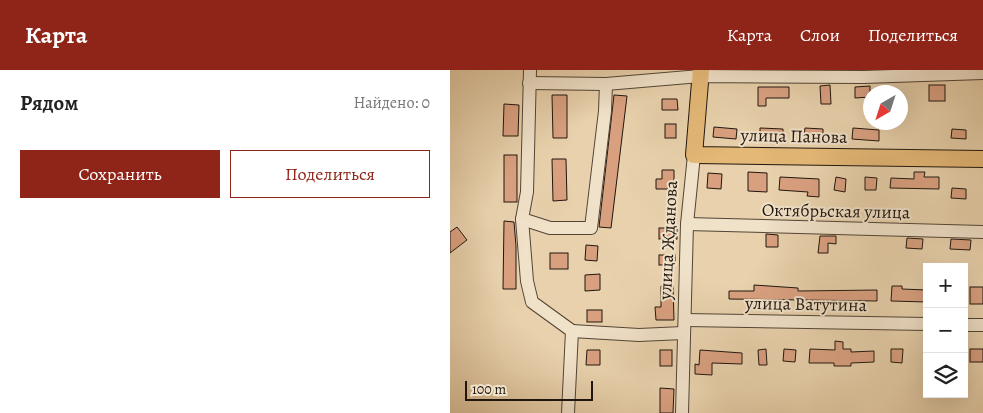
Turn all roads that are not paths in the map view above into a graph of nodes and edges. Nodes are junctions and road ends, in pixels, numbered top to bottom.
1 (530, 70) edge
2 (701, 73) edge
3 (983, 73) edge
4 (530, 83) junction
5 (606, 84) junction
6 (694, 155) junction
7 (983, 159) edge
8 (522, 219) junction
9 (687, 224) junction
10 (983, 232) edge
11 (685, 320) junction
12 (923, 324) edge
13 (968, 325) edge
14 (983, 325) edge
15 (572, 332) junction
16 (683, 333) junction
17 (568, 413) edge
18 (682, 413) edge

1 - 4 street
2 - 3 street
2 - 5 street
2 - 6 main road, улица Жданова
4 - 5 street
4 - 8 street
5 - 8 street
6 - 7 main road, улица Панова
6 - 9 street, улица Жданова
8 - 15 street
9 - 10 street, Октябрьская улица
9 - 11 street, улица Жданова
11 - 12 street, улица Ватутина
11 - 16 street, улица Жданова
13 - 14 street
15 - 16 street
15 - 17 street
16 - 18 street, улица Жданова

